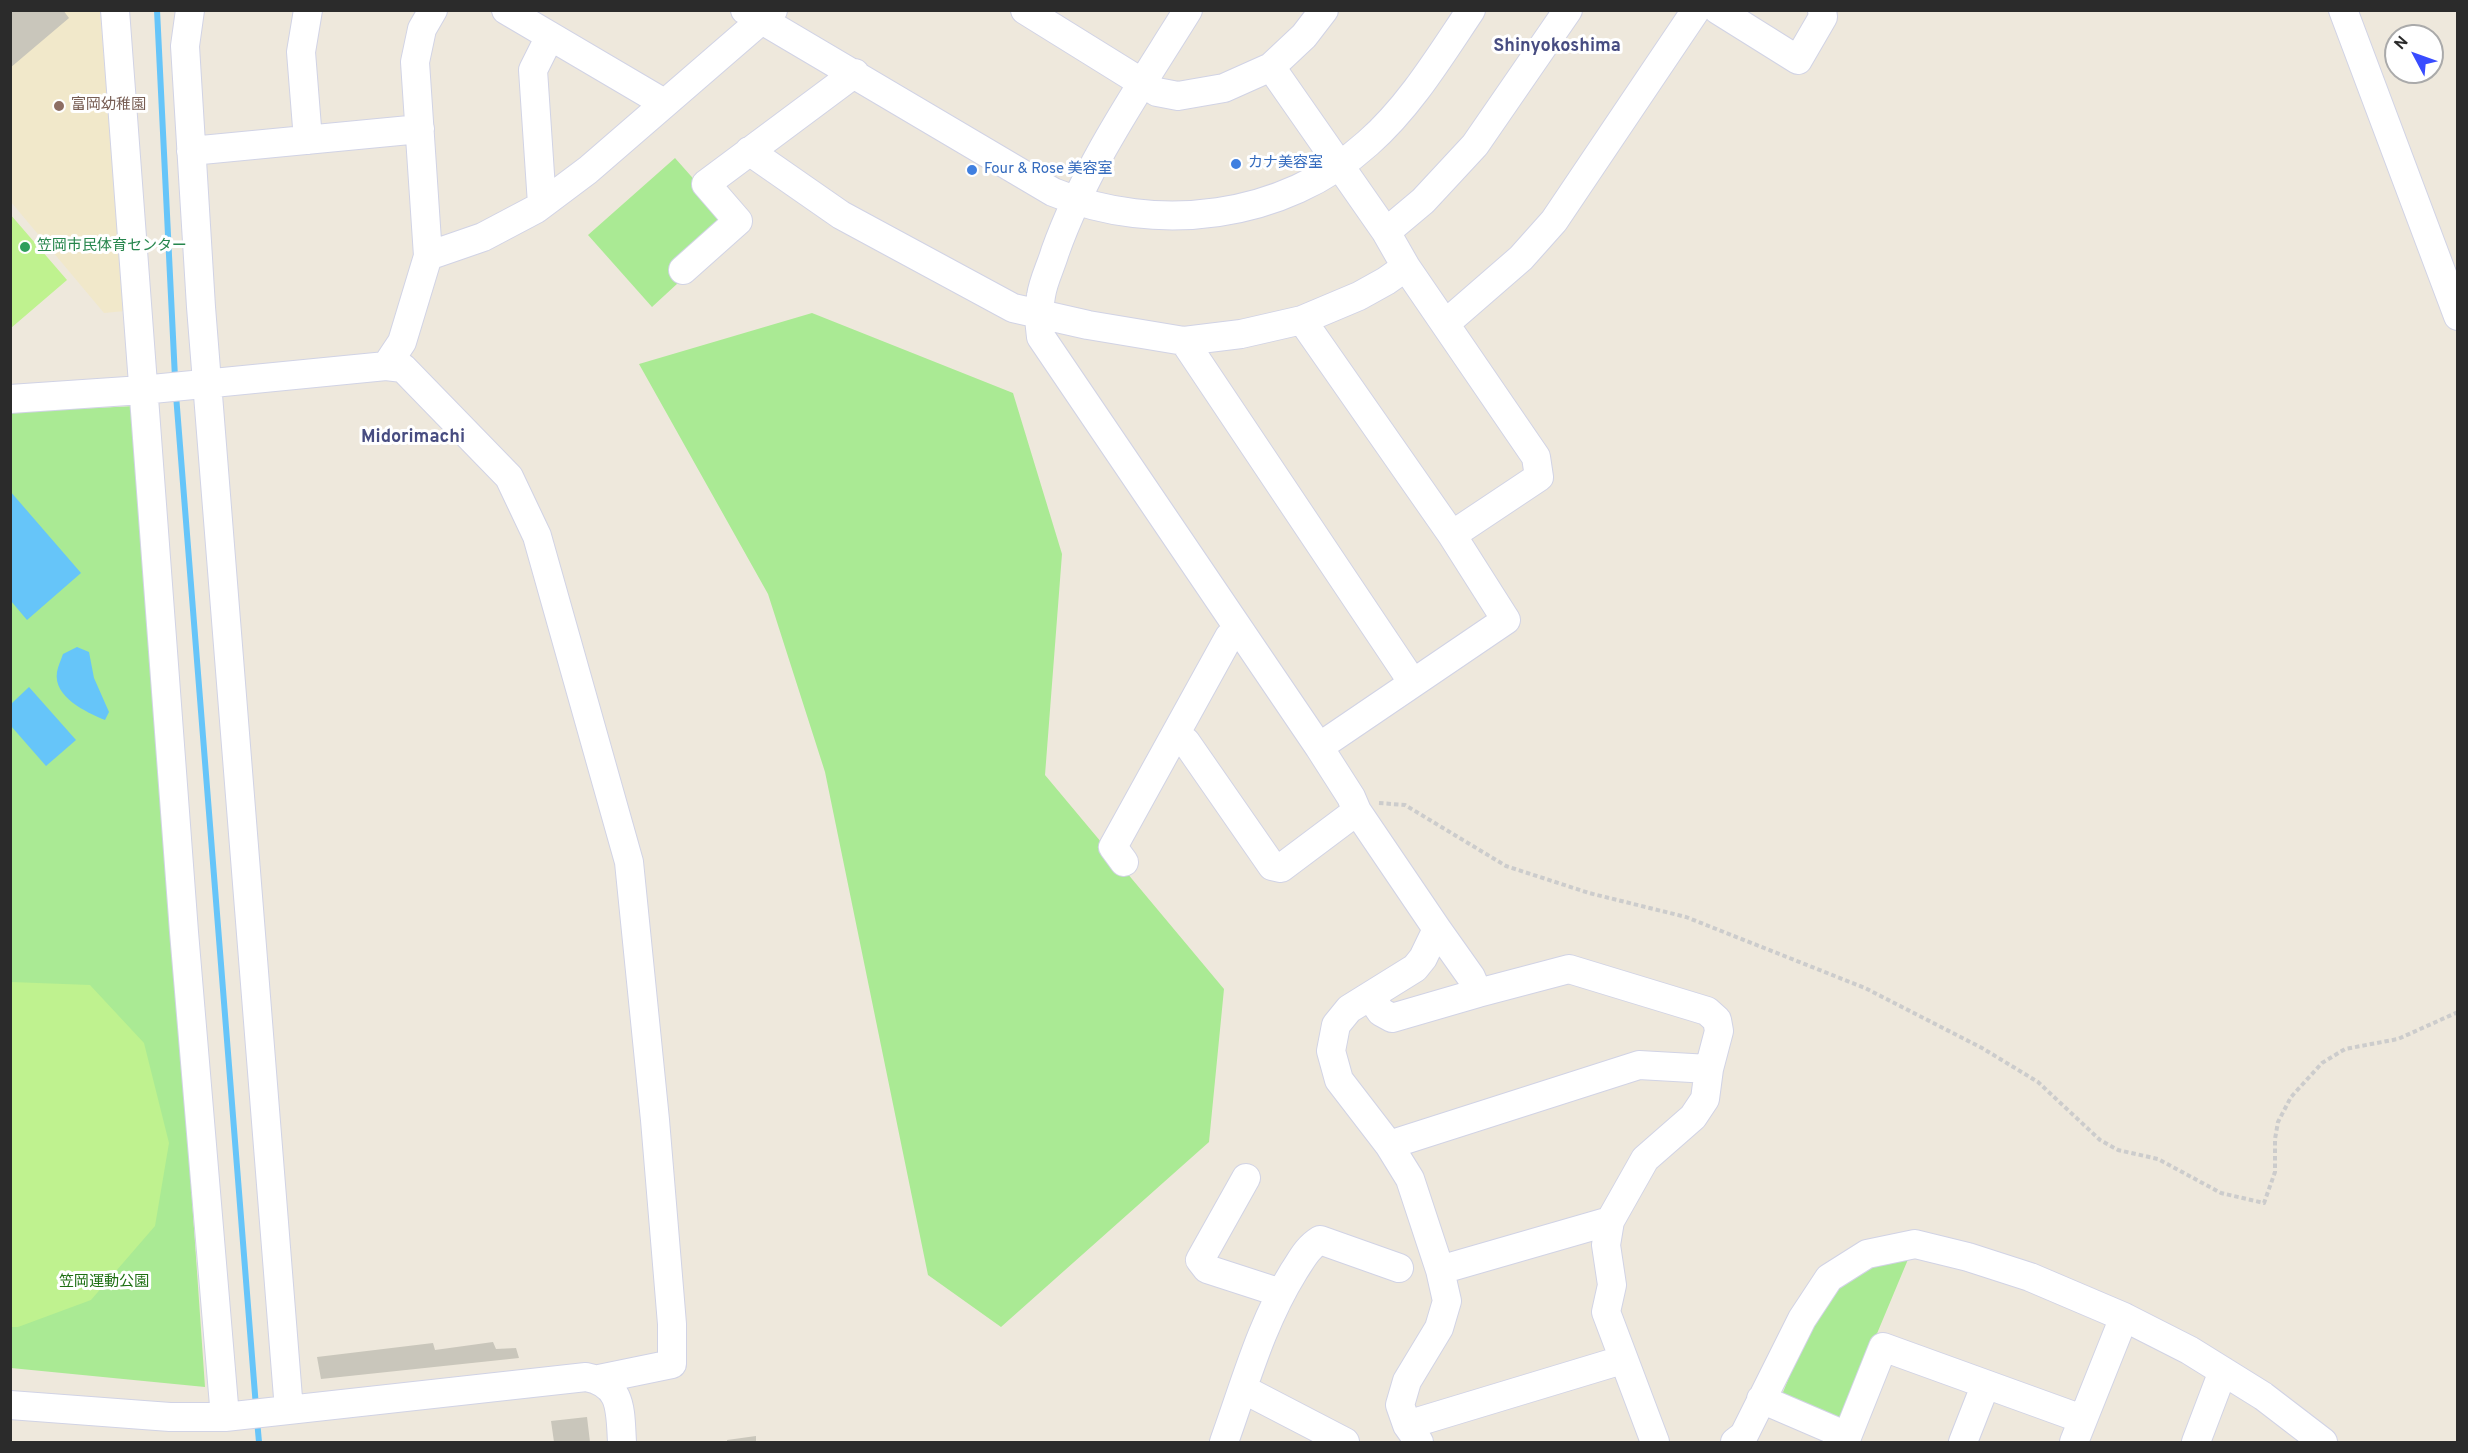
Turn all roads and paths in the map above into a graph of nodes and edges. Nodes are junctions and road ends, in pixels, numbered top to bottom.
1 (115, 10) edge
2 (190, 10) edge
3 (308, 10) edge
4 (433, 10) edge
5 (506, 10) edge
6 (1025, 10) edge
7 (1188, 10) edge
8 (1324, 10) edge
9 (1471, 10) edge
10 (1568, 10) edge
11 (1696, 10) edge
12 (1718, 10) edge
13 (1822, 10) edge
14 (2343, 10) edge
15 (760, 14) edge
16 (1053, 18) edge
17 (550, 36) junction
18 (1271, 67) junction
19 (855, 73) junction
20 (1142, 82) junction
21 (664, 103) junction
22 (420, 129) junction
23 (308, 140) junction
24 (749, 151) junction
25 (191, 152) junction
26 (1340, 167) junction
27 (1075, 201) junction
28 (542, 204) junction
29 (1386, 232) junction
30 (428, 256) junction
31 (1406, 267) junction
32 (683, 270) dead end
33 (1039, 314) junction
34 (2457, 316) edge
35 (1302, 320) junction
36 (1445, 324) junction
37 (1184, 341) junction
38 (386, 366) junction
39 (145, 382) junction
40 (202, 383) junction
41 (10, 399) edge
42 (1452, 535) junction
43 (1238, 629) junction
44 (1413, 683) junction
45 (1176, 734) junction
46 (1319, 747) junction
47 (1357, 811) junction
48 (1124, 862) dead end
49 (1437, 929) junction
50 (1478, 993) junction
51 (1370, 996) junction
52 (2457, 1012) edge
53 (1709, 1069) junction
54 (1389, 1145) junction
55 (1246, 1178) dead end
56 (1610, 1221) junction
57 (1399, 1268) dead end
58 (1440, 1270) junction
59 (1281, 1293) junction
60 (2124, 1317) junction
61 (1622, 1360) junction
62 (2223, 1371) junction
63 (599, 1379) junction
64 (1986, 1386) junction
65 (1243, 1389) junction
66 (1761, 1399) junction
67 (10, 1405) edge
68 (257, 1414) junction
69 (2078, 1431) edge
70 (1413, 1434) edge
71 (1846, 1439) edge
72 (622, 1443) edge
73 (1224, 1443) edge
74 (1346, 1443) edge
75 (1655, 1443) edge
76 (1735, 1443) edge
77 (1963, 1443) edge
78 (2196, 1443) edge
79 (2323, 1443) edge

1 - 39 street
2 - 25 street
3 - 23 street
4 - 22 street
5 - 17 street
6 - 16 street
7 - 20 street
8 - 18 street
9 - 26 street
10 - 29 street
11 - 36 street
12 - 13 street
14 - 34 street
15 - 19 street
15 - 21 street
16 - 20 street
17 - 21 street
17 - 28 street
18 - 20 street
18 - 26 street
19 - 24 street
19 - 27 street
20 - 27 street
21 - 28 street
22 - 23 street
22 - 30 street
23 - 25 street
24 - 32 street
24 - 33 street
25 - 40 street
26 - 27 street
26 - 29 street
27 - 33 street
28 - 30 street
29 - 31 street
30 - 38 street
31 - 35 street
31 - 36 street
33 - 37 street
33 - 43 street
35 - 37 street
35 - 42 street
36 - 42 street
37 - 44 street
38 - 40 street
38 - 63 street
39 - 40 street
39 - 41 street
39 - 68 street
40 - 68 street
42 - 44 street
43 - 45 street
43 - 46 street
44 - 46 street
45 - 47 street
45 - 48 street
46 - 47 street
47 - 49 street
47 - 52 path
49 - 50 street
49 - 51 street
50 - 51 street
50 - 53 street
51 - 54 street
53 - 54 street
53 - 56 street
54 - 58 street
55 - 59 street
56 - 58 street
56 - 61 street
57 - 59 street
58 - 70 street
59 - 65 street
60 - 62 street
60 - 66 street
60 - 69 street
61 - 70 street
61 - 75 street
62 - 78 street
62 - 79 street
63 - 68 street
63 - 72 street
64 - 69 street
64 - 71 street
64 - 77 street
65 - 73 street
65 - 74 street
66 - 71 street
66 - 76 street
67 - 68 street

